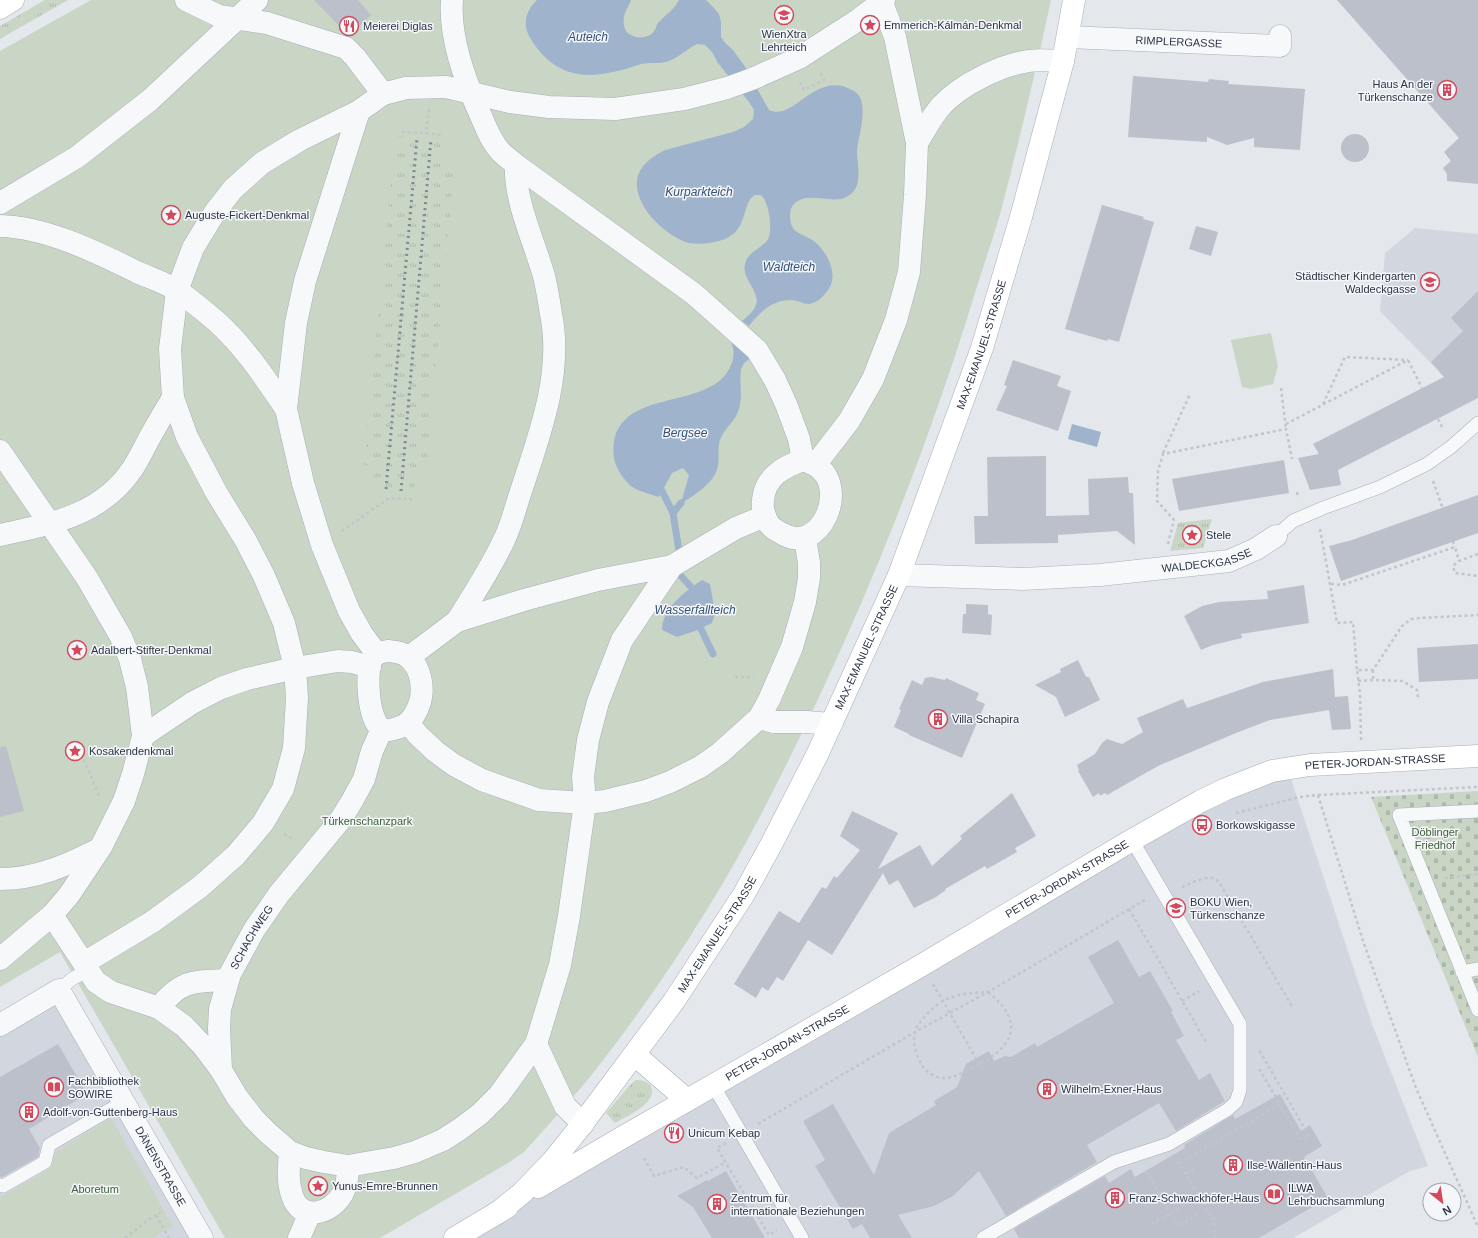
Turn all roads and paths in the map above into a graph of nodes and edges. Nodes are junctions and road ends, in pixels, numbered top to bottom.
1 (13, 0) edge
2 (186, 0) edge
3 (257, 0) edge
4 (452, 0) edge
5 (1074, 0) edge
6 (882, 1) edge
7 (0, 8) edge
8 (238, 19) junction
9 (1280, 36) dead end
10 (1068, 37) junction
11 (1063, 61) junction
12 (824, 80) dead end
13 (432, 87) junction
14 (804, 90) dead end
15 (471, 93) junction
16 (384, 94) junction
17 (359, 111) junction
18 (402, 132) dead end
19 (426, 133) junction
20 (440, 135) dead end
21 (917, 143) junction
22 (516, 165) junction
23 (0, 203) edge
24 (0, 226) edge
25 (178, 291) junction
26 (1408, 360) junction
27 (1281, 388) dead end
28 (1422, 388) dead end
29 (1190, 394) dead end
30 (173, 398) junction
31 (1323, 404) junction
32 (286, 409) junction
33 (1478, 423) edge
34 (1286, 424) junction
35 (1286, 429) junction
36 (0, 451) edge
37 (1163, 454) junction
38 (1292, 459) dead end
39 (809, 463) junction
40 (1427, 464) junction
41 (412, 499) dead end
42 (1444, 509) dead end
43 (1316, 510) junction
44 (765, 516) junction
45 (51, 524) junction
46 (0, 535) edge
47 (1276, 536) joint
48 (806, 538) junction
49 (1453, 541) dead end
50 (322, 545) junction
51 (1455, 547) junction
52 (1168, 548) dead end
53 (1478, 554) edge
54 (1459, 561) junction
55 (672, 566) junction
56 (899, 575) junction
57 (1478, 576) edge
58 (1331, 584) junction
59 (1478, 615) edge
60 (457, 621) junction
61 (409, 657) junction
62 (374, 660) junction
63 (295, 668) junction
64 (1357, 670) junction
65 (1373, 670) junction
66 (1373, 680) junction
67 (1358, 681) junction
68 (1418, 697) dead end
69 (759, 718) junction
70 (408, 723) junction
71 (831, 724) junction
72 (382, 729) junction
73 (1361, 733) dead end
74 (143, 736) junction
75 (78, 749) dead end
76 (1478, 756) edge
77 (1478, 787) edge
78 (1318, 795) junction
79 (585, 803) junction
80 (1478, 811) edge
81 (1236, 813) dead end
82 (263, 823) junction
83 (105, 839) junction
84 (1132, 840) junction
85 (315, 850) junction
86 (1478, 874) edge
87 (0, 879) edge
88 (1426, 880) junction
89 (1162, 893) junction
90 (1129, 909) junction
91 (52, 915) junction
92 (0, 959) edge
93 (922, 965) junction
94 (86, 967) junction
95 (1478, 969) edge
96 (1462, 972) junction
97 (227, 980) junction
98 (59, 990) junction
99 (988, 992) junction
100 (943, 1001) junction
101 (159, 1008) junction
102 (1293, 1008) dead end
103 (1478, 1010) edge
104 (949, 1013) junction
105 (0, 1025) edge
106 (915, 1032) junction
107 (1206, 1042) dead end
108 (536, 1044) junction
109 (1259, 1049) dead end
110 (635, 1055) junction
111 (979, 1064) junction
112 (982, 1069) dead end
113 (221, 1070) junction
114 (1261, 1072) dead end
115 (713, 1085) junction
116 (687, 1100) junction
117 (123, 1102) junction
118 (1280, 1104) junction
119 (1253, 1120) junction
120 (583, 1124) junction
121 (759, 1124) dead end
122 (1255, 1124) dead end
123 (725, 1143) dead end
124 (290, 1152) junction
125 (644, 1158) dead end
126 (726, 1162) junction
127 (348, 1166) junction
128 (1145, 1168) dead end
129 (1194, 1169) dead end
130 (1186, 1174) junction
131 (0, 1186) edge
132 (1199, 1196) junction
133 (164, 1210) dead end
134 (310, 1213) junction
135 (1171, 1213) junction
136 (1200, 1213) dead end
137 (496, 1214) junction
138 (156, 1215) junction
139 (792, 1222) junction
140 (1478, 1227) edge
141 (125, 1238) edge
142 (169, 1238) edge
143 (202, 1238) edge
144 (299, 1238) edge
145 (455, 1238) edge
146 (802, 1238) edge
147 (983, 1238) edge
148 (1215, 1238) edge

1 - 7 main road
2 - 8 street
3 - 8 street
4 - 15 street
5 - 10 main road, MAX-EMANUEL-STRASSE
6 - 15 street
6 - 21 street
8 - 16 street
8 - 23 street
9 - 10 street, RIMPLERGASSE
10 - 11 main road, MAX-EMANUEL-STRASSE
11 - 21 street
11 - 56 main road, MAX-EMANUEL-STRASSE
12 - 14 path
13 - 15 street
13 - 16 street
13 - 19 path
15 - 22 street
16 - 17 street
17 - 25 street
17 - 32 street
18 - 19 path
19 - 20 path
21 - 39 street
22 - 39 street
22 - 60 street
24 - 25 street
25 - 30 street
25 - 32 street
26 - 28 path
26 - 31 path
26 - 31 path
27 - 34 path
29 - 37 path
30 - 45 street
30 - 63 street
31 - 34 path
32 - 50 street
33 - 40 lane, WALDECKGASSE
34 - 35 path
35 - 37 path
35 - 38 path
36 - 45 street
37 - 52 path
39 - 44 street
39 - 48 street
40 - 42 path
40 - 43 lane, WALDECKGASSE
41 - 50 path
43 - 47 lane, WALDECKGASSE
43 - 58 path
44 - 48 street
44 - 55 street
45 - 46 street
45 - 74 street
47 - 56 street, WALDECKGASSE
48 - 69 street
49 - 51 path
50 - 62 street
51 - 54 path
51 - 58 path
53 - 54 path
54 - 57 path
55 - 60 street
55 - 79 street
56 - 71 main road, MAX-EMANUEL-STRASSE
58 - 64 path
59 - 65 path
60 - 61 street
61 - 62 street
61 - 70 street
62 - 63 street
62 - 72 street
63 - 74 street
63 - 82 street
64 - 65 path
64 - 67 path
65 - 66 path
66 - 67 path
66 - 68 path
67 - 73 path
69 - 71 street
69 - 79 street
70 - 72 street
70 - 79 street
71 - 110 main road, MAX-EMANUEL-STRASSE
72 - 85 street, SCHACHWEG
74 - 83 street
75 - 83 path
76 - 84 main road, PETER-JORDAN-STRASSE
77 - 78 path
78 - 81 path
78 - 140 path
79 - 108 street
80 - 88 lane
82 - 85 path
82 - 94 street
83 - 87 street
83 - 91 street
84 - 89 lane
84 - 93 main road, PETER-JORDAN-STRASSE
85 - 97 street, SCHACHWEG
86 - 88 path
88 - 96 lane
89 - 90 path
89 - 102 path
89 - 147 lane
90 - 99 path
90 - 107 path
91 - 92 street
91 - 94 street
93 - 100 path
93 - 115 main road, PETER-JORDAN-STRASSE
94 - 98 lane
94 - 101 street
95 - 96 lane
96 - 103 lane
97 - 101 street
97 - 113 street, SCHACHWEG
98 - 105 street
98 - 117 street, DÄNENSTRASSE
99 - 100 path
99 - 104 path
99 - 111 path
100 - 104 path
100 - 106 path
101 - 113 street
104 - 106 path
104 - 111 path
106 - 111 path
106 - 121 path
108 - 120 street
108 - 127 street
109 - 118 path
110 - 116 main road
110 - 120 main road, MAX-EMANUEL-STRASSE
111 - 112 path
113 - 124 street, SCHACHWEG
114 - 118 path
115 - 116 main road, PETER-JORDAN-STRASSE
115 - 139 lane
116 - 137 main road, PETER-JORDAN-STRASSE
117 - 131 lane
117 - 143 street, DÄNENSTRASSE
118 - 119 path
119 - 122 path
119 - 130 path
120 - 137 main road, MAX-EMANUEL-STRASSE
123 - 126 path
124 - 127 street
124 - 134 street
125 - 126 path
126 - 139 path
127 - 134 street
128 - 135 path
129 - 130 path
130 - 132 path
132 - 135 path, bridge
132 - 148 path
133 - 138 path
134 - 144 street
135 - 136 path
137 - 145 main road, PETER-JORDAN-STRASSE
138 - 141 path
138 - 142 path
139 - 146 lane

